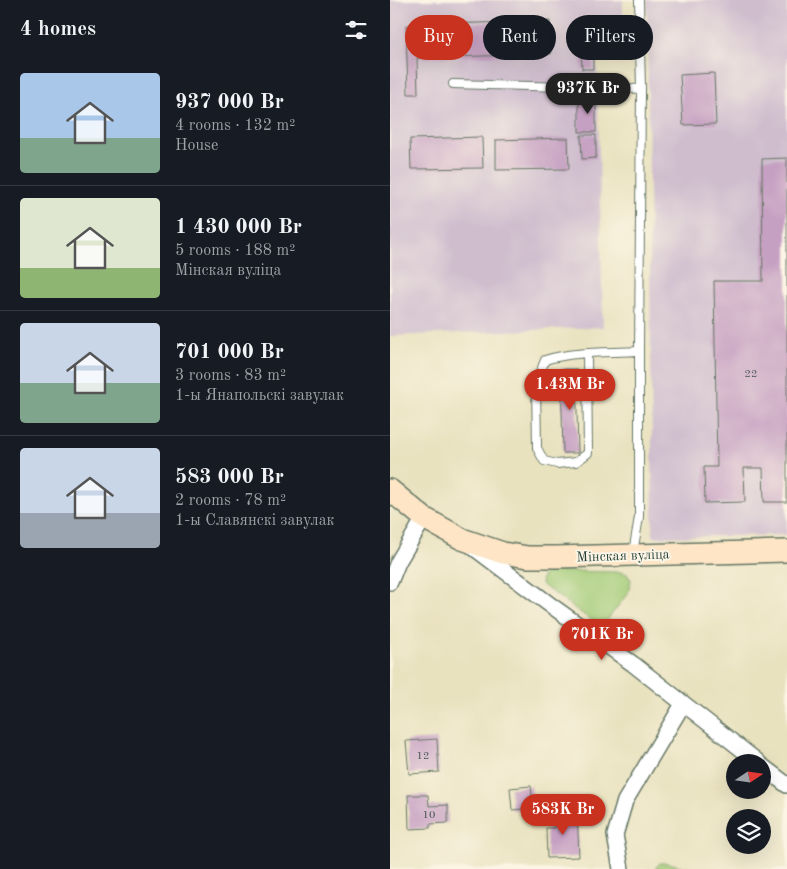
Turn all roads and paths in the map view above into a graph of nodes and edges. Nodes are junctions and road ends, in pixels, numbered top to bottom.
1 (639, 0) edge
2 (453, 84) dead end
3 (641, 89) junction
4 (638, 351) junction
5 (586, 354) junction
6 (390, 490) edge
7 (424, 518) junction
8 (462, 539) junction
9 (787, 551) edge
10 (633, 555) junction
11 (390, 582) edge
12 (683, 704) junction
13 (748, 754) edge
14 (771, 773) edge
15 (787, 785) edge
16 (621, 869) edge

1 - 3 lane
2 - 3 lane
3 - 4 lane
4 - 5 lane
4 - 10 lane
5 - 5 lane
6 - 7 main road, Мінская вуліца
7 - 8 main road, Мінская вуліца
7 - 11 street
8 - 10 main road, Мінская вуліца
8 - 12 street
9 - 10 main road, Мінская вуліца
12 - 13 street
12 - 16 street
14 - 15 street

